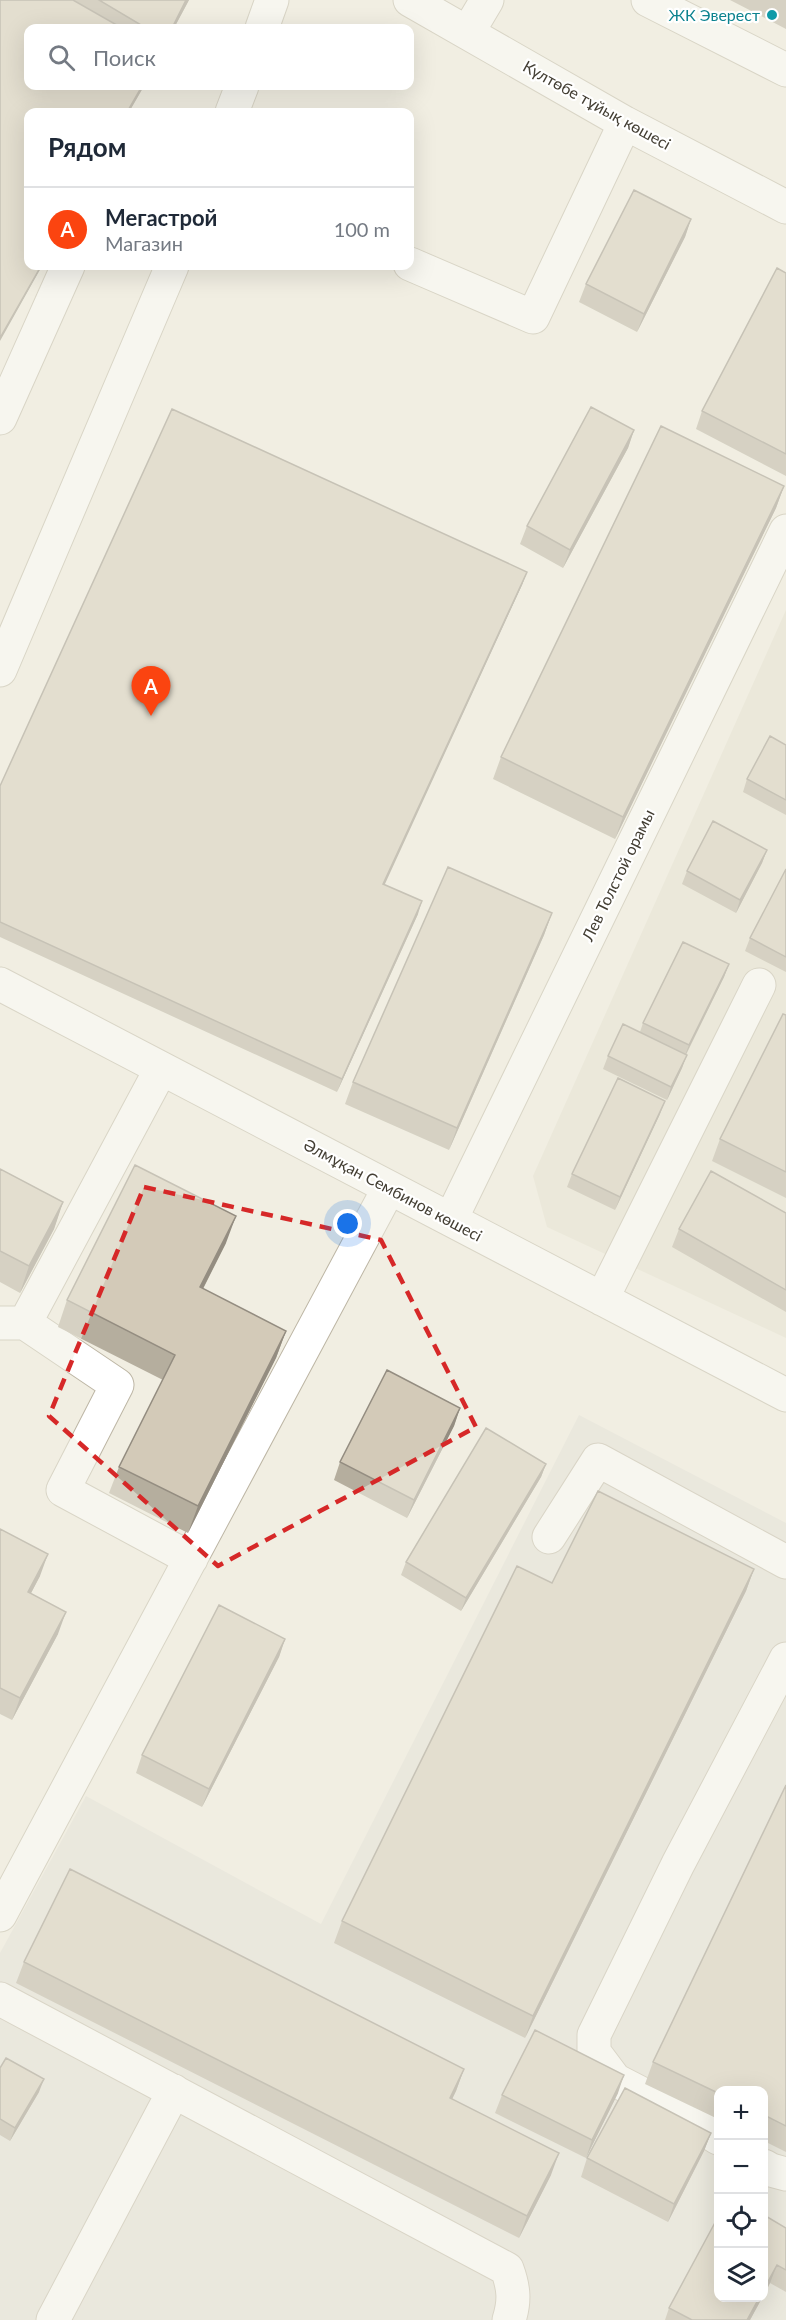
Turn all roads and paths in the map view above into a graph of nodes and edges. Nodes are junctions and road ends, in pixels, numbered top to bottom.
1 (272, 0) edge
2 (410, 0) edge
3 (487, 0) edge
4 (648, 0) edge
5 (263, 24) edge
6 (468, 32) junction
7 (786, 70) edge
8 (240, 90) edge
9 (234, 108) edge
10 (625, 123) junction
11 (786, 207) edge
12 (414, 266) edge
13 (66, 270) edge
14 (170, 270) edge
15 (0, 418) edge
16 (786, 531) edge
17 (2, 659) edge
18 (0, 984) edge
19 (759, 986) dead end
20 (161, 1069) junction
21 (389, 1188) junction
22 (451, 1219) junction
23 (602, 1299) junction
24 (12, 1323) edge
25 (786, 1395) edge
26 (549, 1537) dead end
27 (191, 1559) junction
28 (786, 1562) edge
29 (786, 1659) edge
30 (0, 1915) edge
31 (0, 1999) edge
32 (174, 2091) junction
33 (714, 2135) edge
34 (768, 2168) edge
35 (786, 2174) edge
36 (53, 2320) edge
37 (509, 2320) edge

1 - 5 street
2 - 6 street, Күлтөбе тұйық көшесі
3 - 6 street
4 - 7 street
6 - 10 street, Күлтөбе тұйық көшесі
8 - 9 street
10 - 11 street, Күлтөбе тұйық көшесі
10 - 12 street
13 - 15 street
14 - 17 street
16 - 22 street, Лев Толстой орамы
18 - 20 street, Әлмұқан Сембинов көшесі
19 - 23 street
20 - 21 street, Әлмұқан Сембинов көшесі
20 - 24 street
21 - 22 street, Әлмұқан Сембинов көшесі
21 - 27 street
22 - 23 street, Әлмұқан Сембинов көшесі
23 - 25 street, Әлмұқан Сембинов көшесі
24 - 27 street
26 - 28 street
27 - 30 street
29 - 33 street
31 - 32 street
32 - 36 street
32 - 37 street
34 - 35 street

